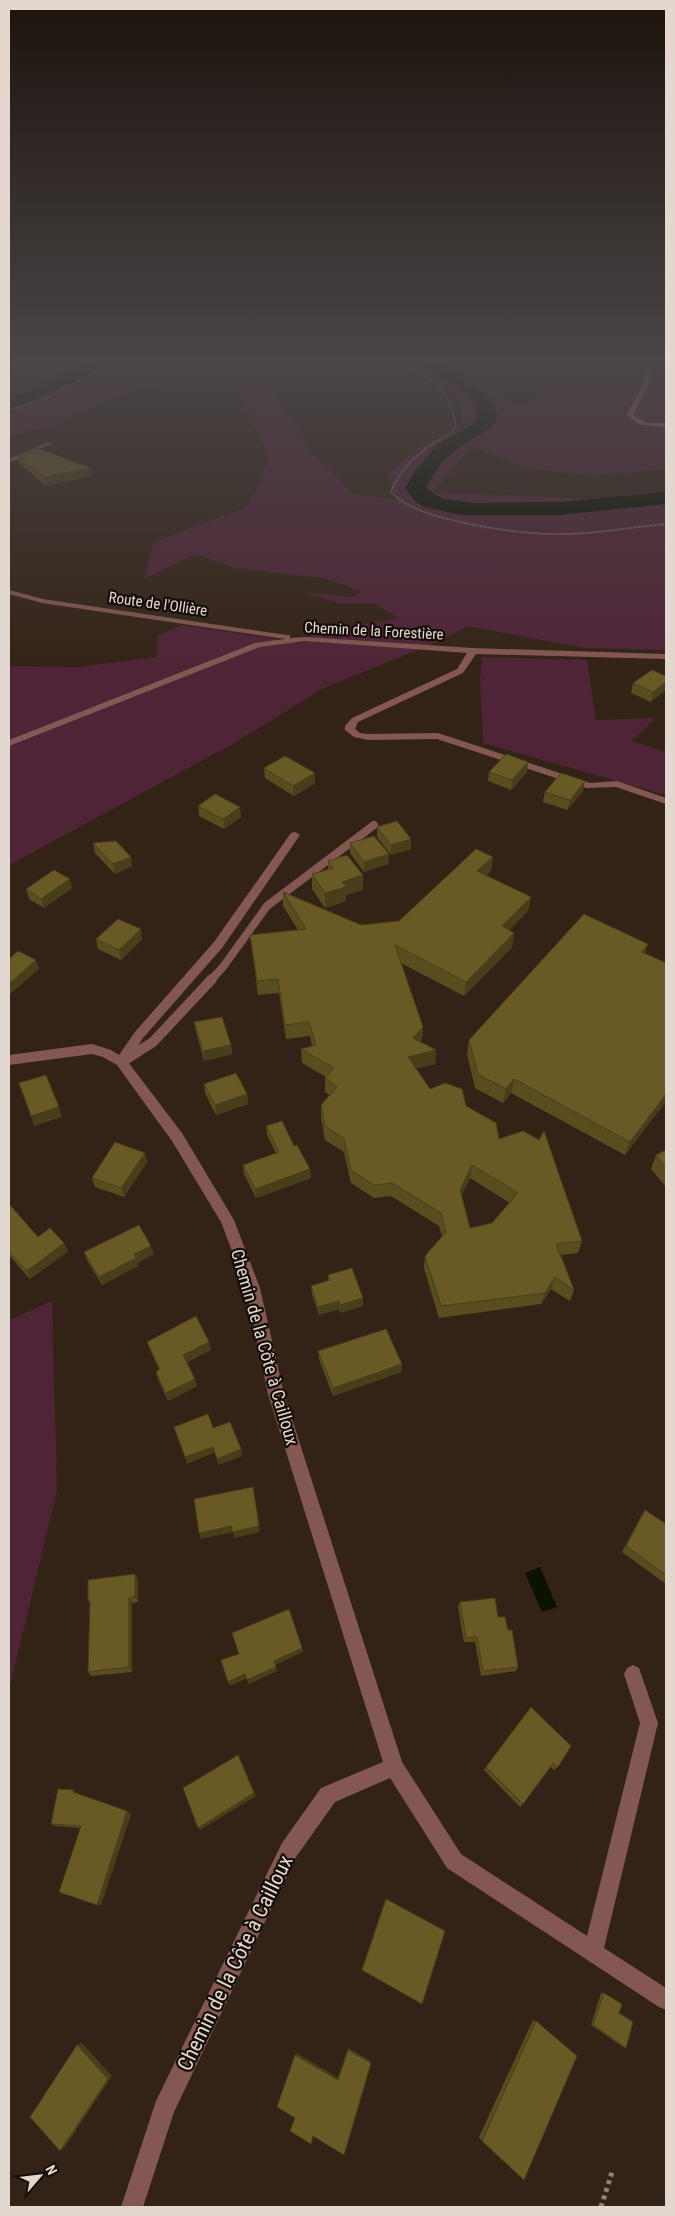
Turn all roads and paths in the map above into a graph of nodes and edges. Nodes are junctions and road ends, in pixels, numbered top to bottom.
1 (407, 462) edge
2 (666, 524) edge
3 (9, 592) edge
4 (305, 639) junction
5 (473, 651) junction
6 (666, 656) edge
7 (9, 743) edge
8 (666, 801) edge
9 (374, 825) dead end
10 (295, 835) dead end
11 (9, 1060) edge
12 (121, 1062) junction
13 (633, 1674) dead end
14 (394, 1767) junction
15 (593, 1952) junction
16 (666, 2000) edge
17 (614, 2169) dead end
18 (132, 2207) edge
19 (602, 2207) edge

1 - 2 path
3 - 4 street, Route de l'Ollière
4 - 5 street, Chemin de la Forestière
4 - 7 street, Chemin de la Forestière
5 - 6 street, Chemin de la Forestière
5 - 8 street
9 - 12 lane
10 - 12 street
11 - 12 street, Chemin de la Côte à Cailloux
12 - 14 street, Chemin de la Côte à Cailloux
13 - 15 street
14 - 15 street, Chemin de la Côte à Cailloux
14 - 18 street, Chemin de la Côte à Cailloux
15 - 16 street, Chemin de la Côte à Cailloux
17 - 19 path

